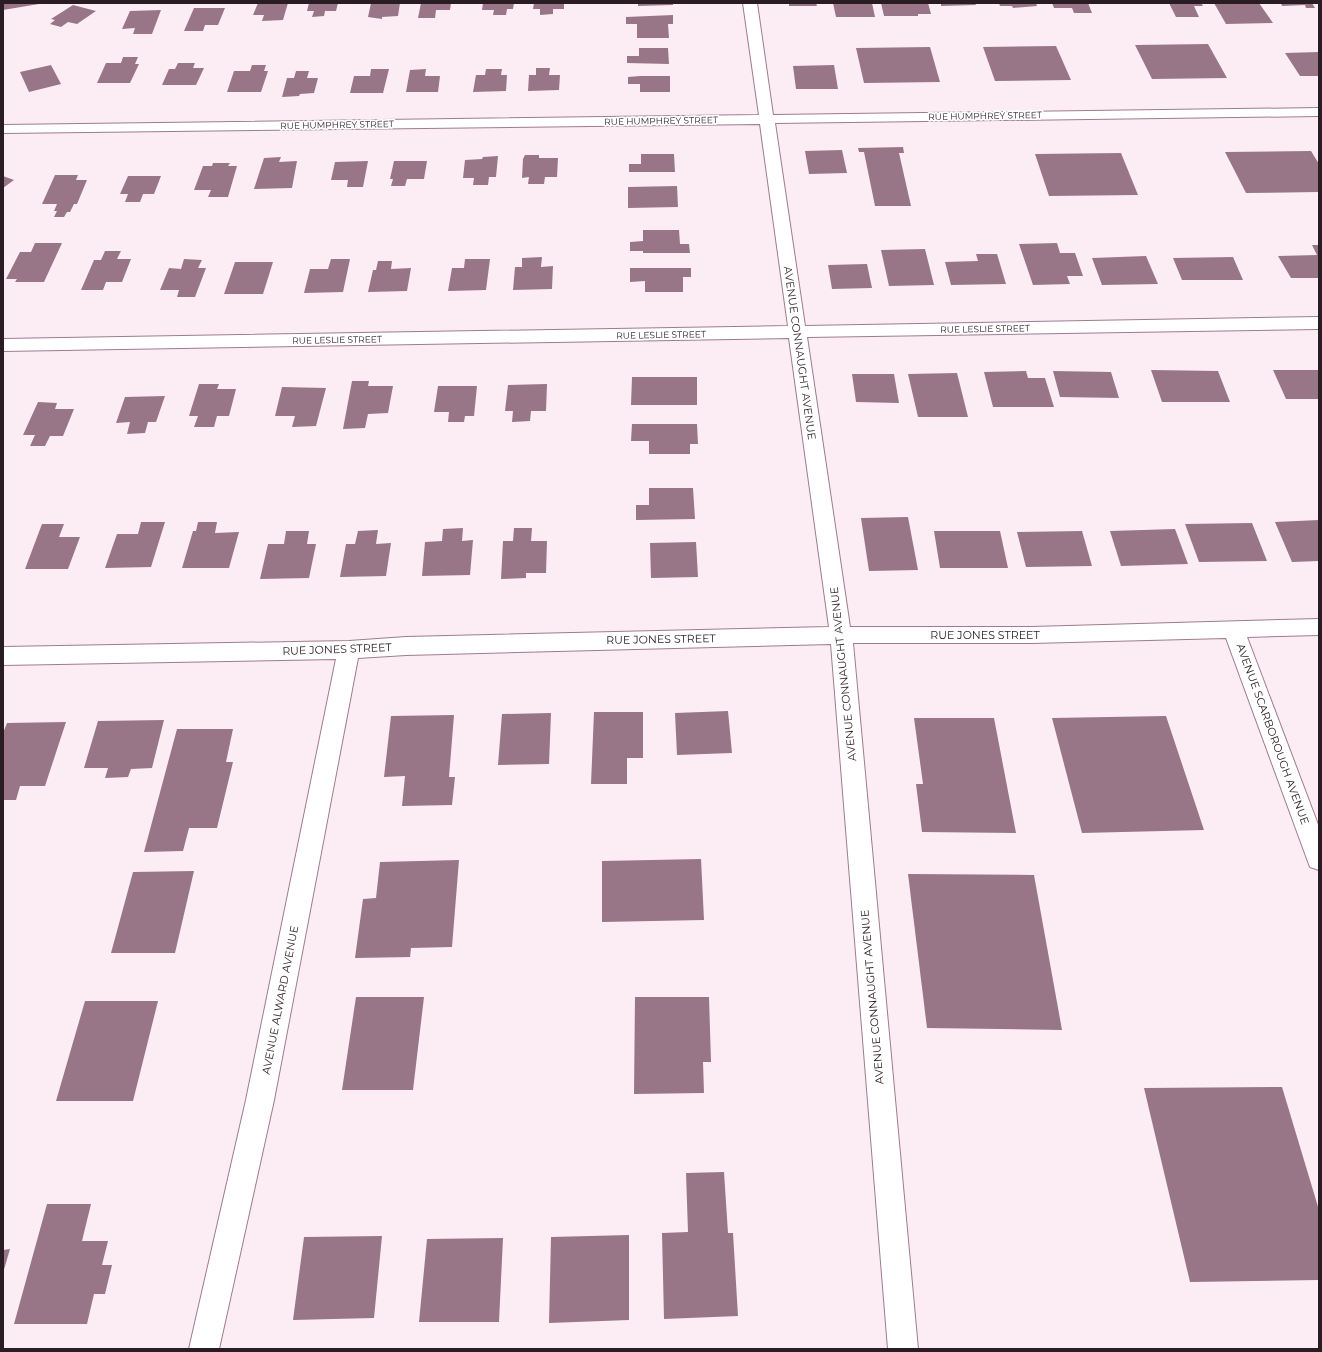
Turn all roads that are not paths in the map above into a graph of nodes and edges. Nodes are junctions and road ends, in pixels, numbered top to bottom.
1 (750, 3) edge
2 (1319, 112) edge
3 (767, 120) junction
4 (3, 129) edge
5 (1319, 323) edge
6 (798, 333) junction
7 (3, 345) edge
8 (1319, 627) edge
9 (1234, 631) junction
10 (841, 635) junction
11 (349, 650) junction
12 (3, 656) edge
13 (1319, 859) edge
14 (204, 1349) edge
15 (903, 1349) edge

1 - 3 street, AVENUE CONNAUGHT AVENUE
2 - 3 street, RUE HUMPHREY STREET
3 - 4 street, RUE HUMPHREY STREET
3 - 6 street, AVENUE CONNAUGHT AVENUE
5 - 6 street, RUE LESLIE STREET
6 - 7 street, RUE LESLIE STREET
6 - 10 street, AVENUE CONNAUGHT AVENUE
8 - 9 street, RUE JONES STREET
9 - 10 street, RUE JONES STREET
9 - 13 street, AVENUE SCARBOROUGH AVENUE
10 - 11 street, RUE JONES STREET
10 - 15 street, AVENUE CONNAUGHT AVENUE
11 - 12 street, RUE JONES STREET
11 - 14 street, AVENUE ALWARD AVENUE

